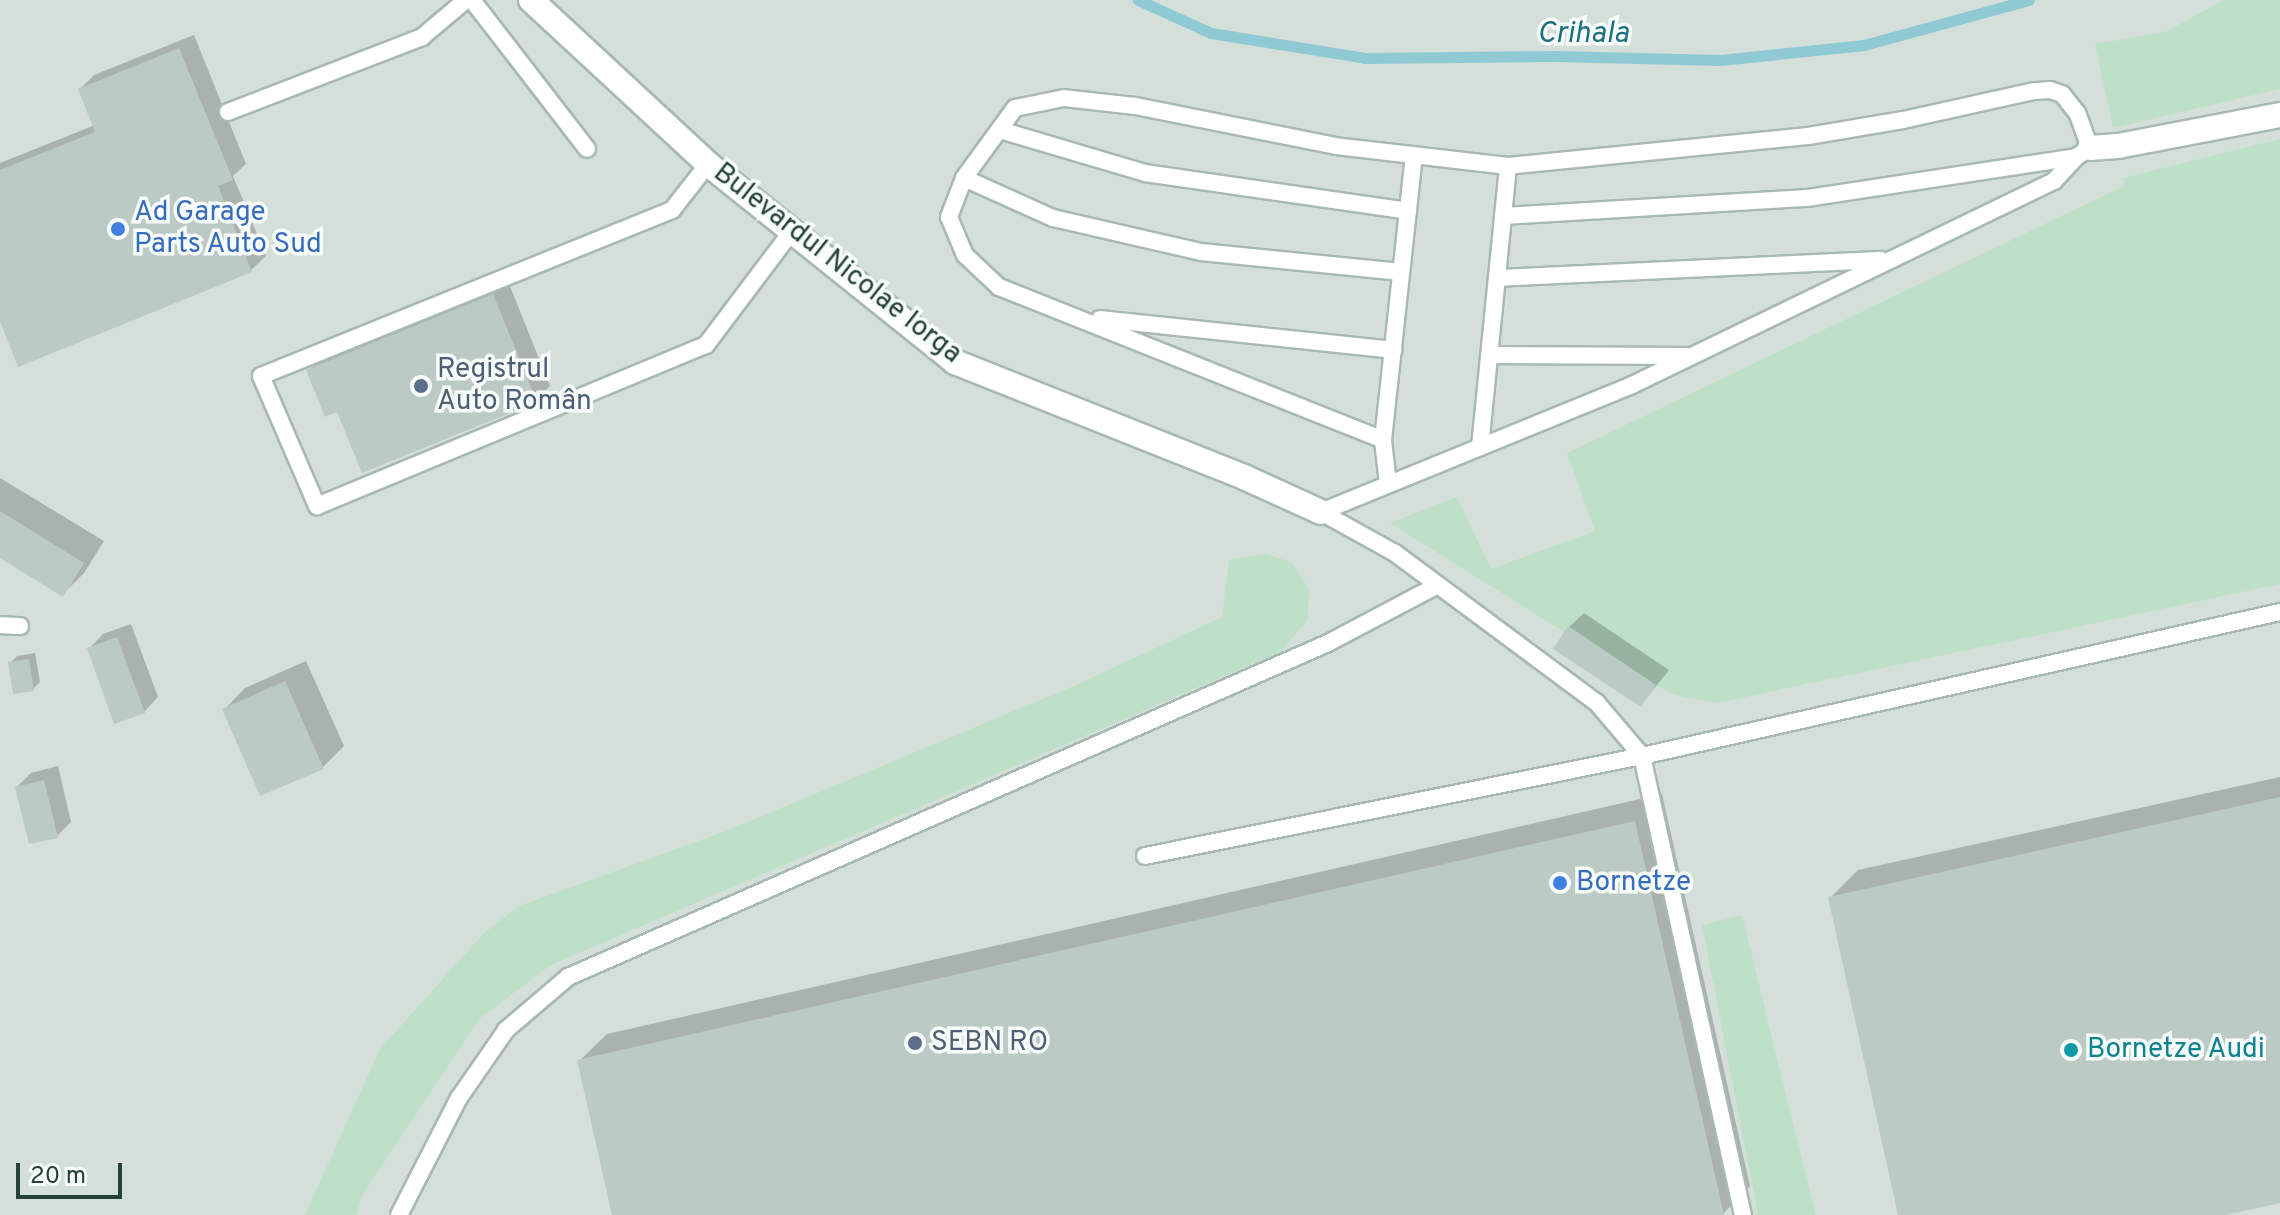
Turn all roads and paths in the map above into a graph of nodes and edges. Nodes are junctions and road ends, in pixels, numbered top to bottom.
1 (466, 0) edge
2 (472, 0) edge
3 (531, 0) edge
4 (228, 112) dead end
5 (2280, 115) edge
6 (1000, 130) junction
7 (587, 149) dead end
8 (2083, 152) junction
9 (1414, 156) junction
10 (708, 164) junction
11 (1508, 166) junction
12 (964, 178) junction
13 (1408, 211) junction
14 (1503, 216) junction
15 (791, 232) junction
16 (1891, 260) junction
17 (1401, 272) junction
18 (1497, 278) junction
19 (1081, 317) junction
20 (1393, 350) junction
21 (1489, 355) junction
22 (1692, 356) junction
23 (1383, 440) junction
24 (1480, 447) junction
25 (1388, 484) junction
26 (1321, 512) junction
27 (1438, 585) junction
28 (2280, 612) edge
29 (0, 625) edge
30 (20, 626) dead end
31 (1642, 756) junction
32 (1145, 856) dead end
33 (399, 1215) edge
34 (1743, 1215) edge

1 - 4 lane
2 - 7 lane
3 - 10 street, Bulevardul Nicolae Iorga
5 - 8 street
6 - 9 lane
6 - 12 lane
6 - 13 lane
8 - 11 lane
8 - 14 lane
8 - 16 lane
9 - 11 lane
9 - 13 lane
10 - 15 street, Bulevardul Nicolae Iorga
10 - 15 lane
11 - 14 lane
12 - 17 lane
12 - 19 lane
13 - 17 lane
14 - 18 lane
15 - 26 street, Bulevardul Nicolae Iorga
16 - 18 lane
16 - 22 lane
17 - 20 lane
18 - 21 lane
19 - 20 lane
19 - 23 lane
20 - 23 lane
21 - 22 lane
21 - 24 lane
22 - 24 lane
23 - 25 lane
24 - 25 lane
25 - 26 lane
26 - 27 lane
27 - 31 lane
27 - 33 lane
28 - 31 lane
29 - 30 lane
31 - 32 lane
31 - 34 lane

